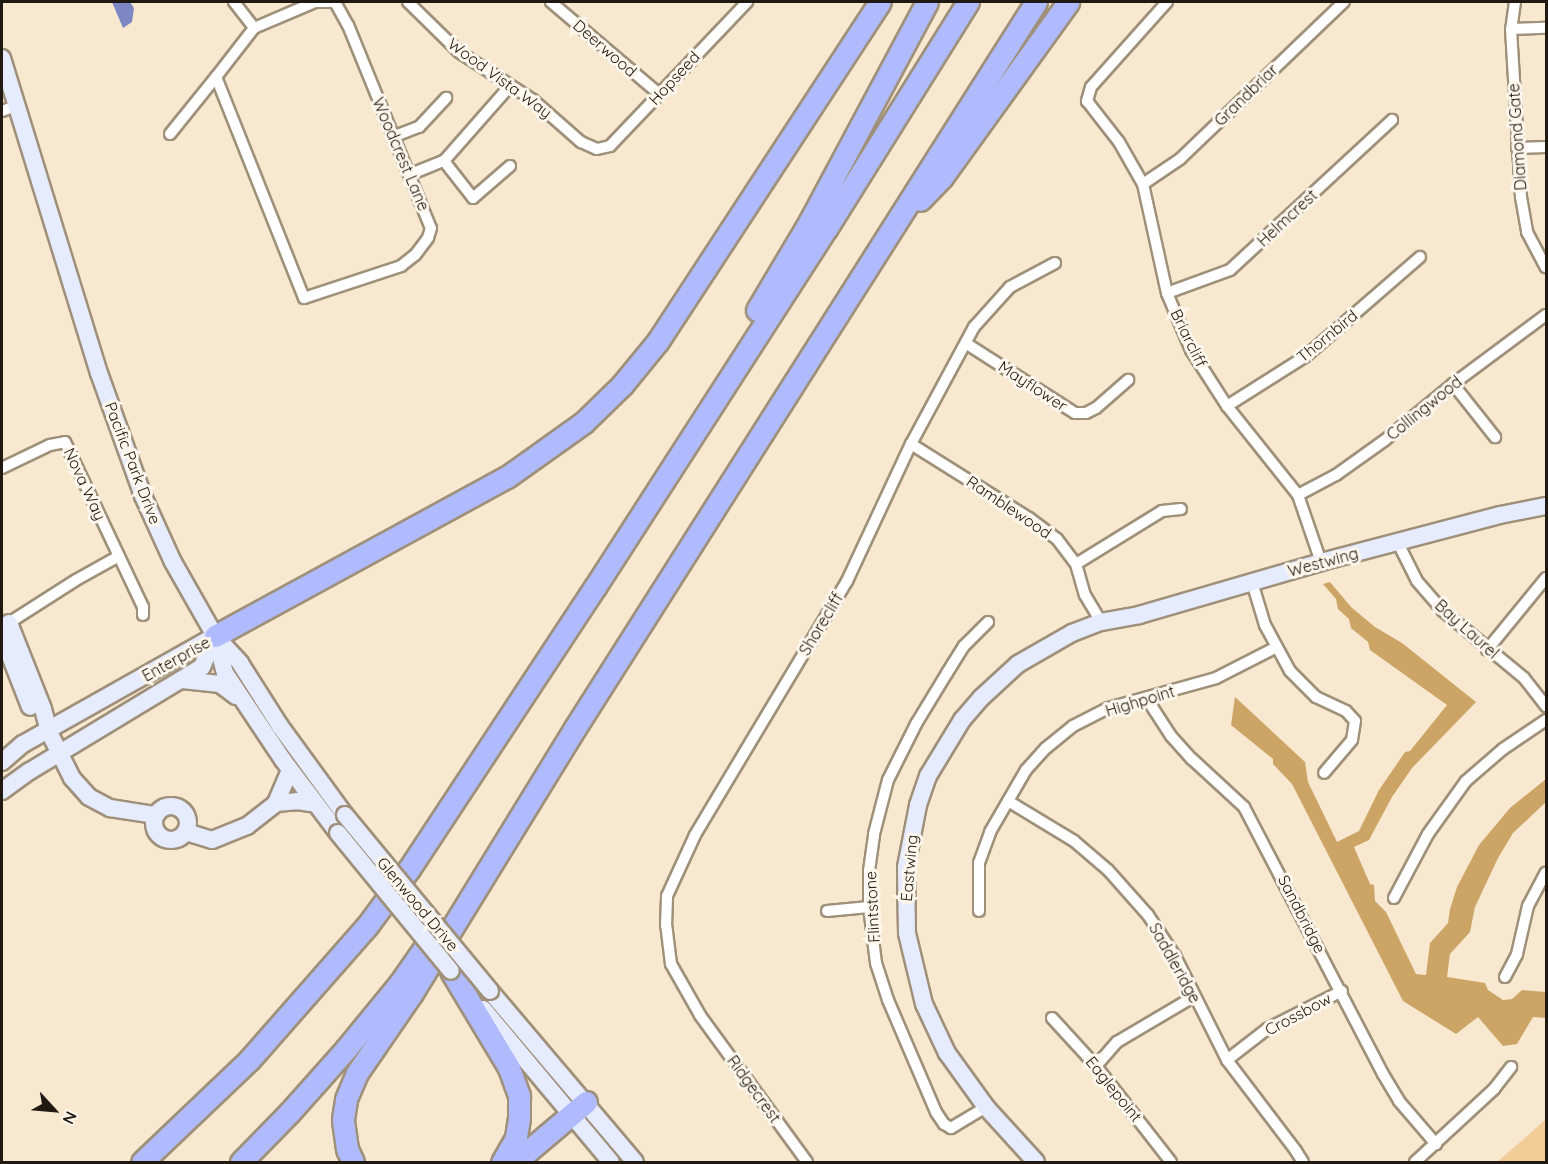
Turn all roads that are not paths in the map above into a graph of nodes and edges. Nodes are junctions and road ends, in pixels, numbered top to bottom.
1 (234, 2) edge
2 (408, 2) edge
3 (551, 2) edge
4 (744, 2) edge
5 (880, 2) edge
6 (927, 2) edge
7 (968, 2) edge
8 (1036, 2) edge
9 (1068, 2) edge
10 (1167, 2) edge
11 (1344, 2) edge
12 (1515, 2) edge
13 (254, 28) junction
14 (1546, 28) edge
15 (1511, 29) junction
16 (2, 58) edge
17 (216, 77) junction
18 (510, 86) junction
19 (659, 94) junction
20 (446, 98) dead end
21 (9, 108) edge
22 (1392, 120) dead end
23 (170, 134) dead end
24 (395, 136) junction
25 (1517, 147) junction
26 (1546, 147) edge
27 (597, 149) joint
28 (444, 161) junction
29 (510, 166) dead end
30 (411, 174) junction
31 (1143, 184) junction
32 (890, 230) junction
33 (1420, 257) dead end
34 (1055, 263) dead end
35 (1546, 267) edge
36 (1167, 293) junction
37 (1546, 315) edge
38 (967, 344) junction
39 (1128, 380) dead end
40 (1453, 384) junction
41 (1227, 406) junction
42 (1495, 437) dead end
43 (911, 444) junction
44 (2, 468) edge
45 (1298, 495) junction
46 (1546, 506) edge
47 (1181, 509) dead end
48 (1398, 543) junction
49 (119, 556) junction
50 (1321, 562) junction
51 (1076, 564) junction
52 (1546, 578) edge
53 (1252, 582) junction
54 (595, 587) junction
55 (143, 615) dead end
56 (988, 622) dead end
57 (1101, 622) junction
58 (4, 628) edge
59 (215, 636) junction
60 (1275, 648) junction
61 (1487, 650) junction
62 (182, 680) junction
63 (1147, 699) junction
64 (241, 700) junction
65 (1546, 706) edge
66 (1546, 720) edge
67 (575, 728) junction
68 (49, 732) junction
69 (59, 753) junction
70 (2, 762) edge
71 (290, 770) junction
72 (1324, 773) dead end
73 (2, 791) edge
74 (1008, 801) junction
75 (276, 803) junction
76 (316, 804) junction
77 (155, 815) junction
78 (187, 828) junction
79 (338, 833) joint
80 (1546, 872) edge
81 (1394, 898) dead end
82 (869, 907) junction
83 (827, 911) dead end
84 (979, 912) dead end
85 (452, 971) joint
86 (1505, 977) dead end
87 (1342, 992) junction
88 (1193, 997) junction
89 (479, 1008) junction
90 (700, 1015) joint
91 (1052, 1018) dead end
92 (1227, 1060) junction
93 (1096, 1066) junction
94 (1512, 1067) dead end
95 (986, 1107) junction
96 (579, 1108) junction
97 (1436, 1144) junction
98 (142, 1162) edge
99 (241, 1162) edge
100 (353, 1162) edge
101 (502, 1162) edge
102 (515, 1162) edge
103 (611, 1162) edge
104 (635, 1162) edge
105 (807, 1162) edge
106 (1036, 1162) edge
107 (1171, 1162) edge
108 (1303, 1162) edge
109 (1415, 1162) edge

1 - 13 street
2 - 18 street, Wood Vista Way
3 - 19 street, Deerwood
4 - 19 street, Hopseed
5 - 59 highway
6 - 54 highway
7 - 54 highway
8 - 32 highway
9 - 32 highway
10 - 31 street, Briarcliff
11 - 31 street, Grandbriar
12 - 15 street, Diamond Gate
13 - 17 street, Woodcrest Lane
13 - 24 street, Woodcrest Lane
14 - 15 street
15 - 25 street, Diamond Gate
16 - 21 main road, Pacific Park Drive
17 - 23 street, Woodcrest Lane
17 - 30 street, Woodcrest Lane
18 - 27 street, Wood Vista Way
18 - 28 street
19 - 27 street, Hopseed
20 - 24 street
21 - 59 main road, Pacific Park Drive
22 - 36 street, Helmcrest
24 - 30 street, Woodcrest Lane
25 - 26 street
25 - 35 street, Diamond Gate
28 - 29 street
28 - 30 street
31 - 36 street, Briarcliff
32 - 67 highway
33 - 41 street, Thornbird
34 - 38 street, Shorecliff
36 - 41 street, Briarcliff
37 - 40 street, Collingwood
38 - 39 street, Mayflower
38 - 43 street, Shorecliff
40 - 42 street
40 - 45 street, Collingwood
41 - 45 street, Briarcliff
43 - 51 street, Ramblewood
43 - 90 street, Shorecliff
44 - 49 street, Nova Way
45 - 50 street, Briarcliff
46 - 48 main road, Westwing
47 - 51 street
48 - 50 main road, Westwing
48 - 61 street, Bay Laurel
49 - 55 street, Nova Way
49 - 58 street
50 - 53 main road, Westwing
51 - 57 street, Ramblewood
52 - 61 street
53 - 57 main road, Westwing
53 - 60 street
54 - 98 highway
56 - 82 street, Flintstone
57 - 95 main road, Eastwing
58 - 68 main road
59 - 62 main road, Enterprise
59 - 64 main road, Pacific Park Drive
59 - 68 main road, Enterprise
59 - 96 main road, Glenwood Drive, bridge
60 - 63 street, Highpoint
60 - 72 street
61 - 65 street, Bay Laurel
62 - 64 main road
62 - 69 main road, Enterprise
63 - 74 street, Highpoint
63 - 87 street, Sandbridge
64 - 71 main road, Pacific Park Drive
66 - 81 street
67 - 99 highway
67 - 100 highway
68 - 69 main road
68 - 70 main road, Enterprise
69 - 73 main road, Enterprise
69 - 77 main road
71 - 75 main road
71 - 76 main road, Pacific Park Drive
74 - 84 street, Highpoint
74 - 88 street, Saddleridge
75 - 76 main road
75 - 78 main road
76 - 79 main road, Pacific Park Drive
77 - 78 main road
77 - 78 main road
79 - 85 main road, Glenwood Drive, bridge
80 - 86 street
82 - 83 street
82 - 95 street, Flintstone
85 - 89 highway
87 - 92 street, Crossbow
87 - 97 street, Sandbridge
88 - 92 street, Saddleridge
88 - 93 street
89 - 96 main road, Glenwood Drive
89 - 101 highway
90 - 105 street, Ridgecrest
91 - 93 street, Eaglepoint
92 - 108 street, Saddleridge
93 - 107 street, Eaglepoint
94 - 97 street
95 - 106 main road, Eastwing
96 - 102 highway
96 - 103 main road, Glenwood Drive
96 - 104 main road, Glenwood Drive
97 - 109 street

